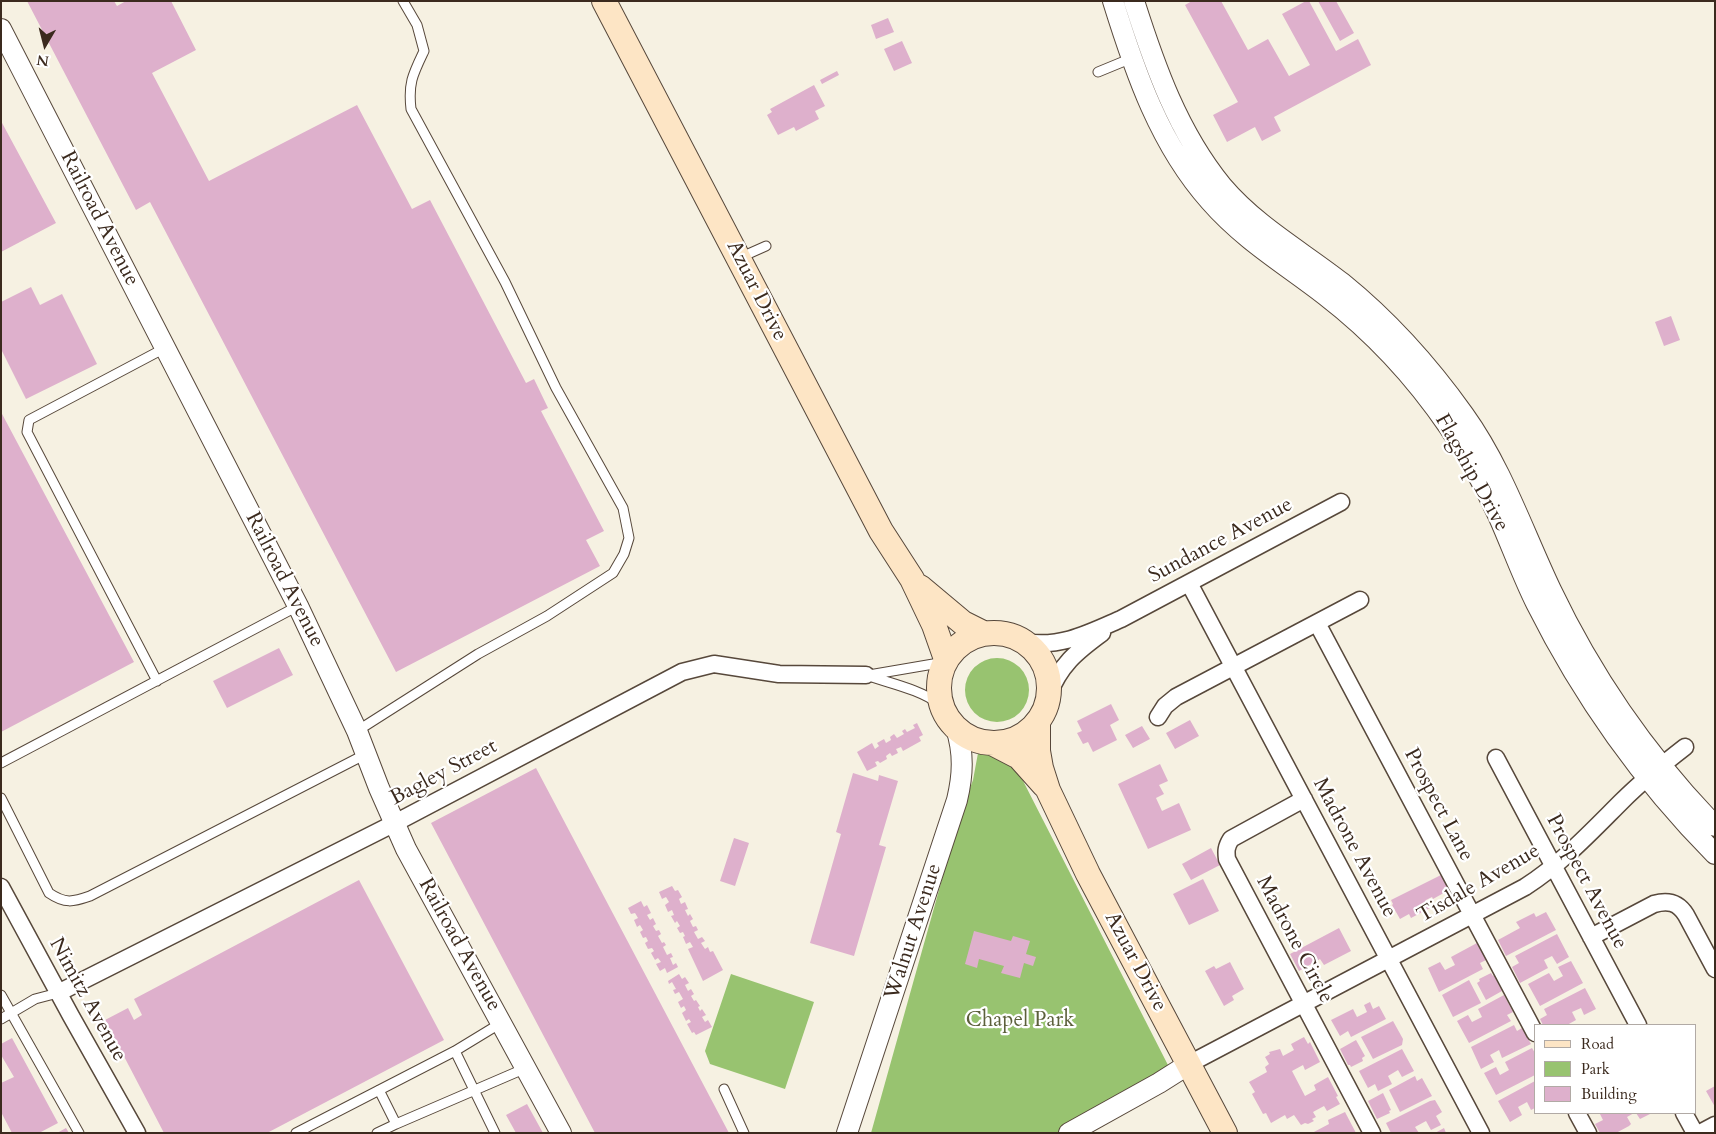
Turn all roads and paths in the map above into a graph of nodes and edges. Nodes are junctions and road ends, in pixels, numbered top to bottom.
1 (403, 1) edge
2 (604, 1) edge
3 (1113, 1) edge
4 (1134, 1) edge
5 (1, 29) edge
6 (1132, 58) junction
7 (1098, 72) dead end
8 (766, 246) dead end
9 (739, 258) junction
10 (165, 348) junction
11 (1341, 502) dead end
12 (912, 579) junction
13 (1189, 583) junction
14 (1360, 600) dead end
15 (298, 606) junction
16 (1121, 619) junction
17 (1317, 622) junction
18 (983, 633) junction
19 (1025, 642) junction
20 (945, 660) junction
21 (1234, 666) junction
22 (866, 675) junction
23 (157, 681) junction
24 (1048, 696) junction
25 (941, 705) junction
26 (1158, 717) dead end
27 (1038, 721) junction
28 (956, 728) junction
29 (357, 731) junction
30 (992, 743) junction
31 (1685, 747) dead end
32 (366, 754) junction
33 (1496, 758) dead end
34 (1, 763) edge
35 (1661, 766) junction
36 (1646, 779) junction
37 (1048, 790) junction
38 (1, 798) edge
39 (1304, 799) junction
40 (394, 823) junction
41 (1715, 826) edge
42 (1715, 854) edge
43 (1554, 867) junction
44 (1, 888) edge
45 (1472, 915) junction
46 (1591, 937) junction
47 (1389, 959) junction
48 (1715, 969) edge
49 (58, 993) junction
50 (1, 996) edge
51 (1304, 1004) junction
52 (11, 1012) junction
53 (1, 1019) edge
54 (501, 1022) junction
55 (1637, 1024) edge
56 (1534, 1031) edge
57 (454, 1050) junction
58 (1189, 1064) junction
59 (526, 1068) junction
60 (724, 1089) dead end
61 (379, 1090) junction
62 (474, 1092) junction
63 (1578, 1114) edge
64 (1685, 1114) edge
65 (396, 1124) junction
66 (1715, 1125) edge
67 (79, 1133) edge
68 (137, 1133) edge
69 (296, 1133) edge
70 (378, 1133) edge
71 (495, 1133) edge
72 (561, 1133) edge
73 (744, 1133) edge
74 (848, 1133) edge
75 (1069, 1133) edge
76 (1226, 1133) edge
77 (1372, 1133) edge
78 (1481, 1133) edge
79 (1588, 1133) edge
80 (1695, 1133) edge
81 (1700, 1133) edge

1 - 29 lane
2 - 9 main road, Azuar Drive
3 - 6 street, Flagship Drive
4 - 35 street, Flagship Drive
5 - 10 street, Railroad Avenue
6 - 7 lane
6 - 36 street, Flagship Drive
8 - 9 lane
9 - 12 main road, Azuar Drive
10 - 15 street, Railroad Avenue
10 - 23 lane
11 - 13 street, Sundance Avenue
12 - 18 main road, Azuar Drive
12 - 20 main road, Azuar Drive
13 - 16 street, Sundance Avenue
13 - 21 street, Madrone Avenue
14 - 17 street
15 - 23 lane
15 - 29 street, Railroad Avenue
16 - 19 street, Sundance Avenue
16 - 24 street, Sundance Avenue
17 - 21 street
17 - 45 street, Prospect Lane
18 - 19 main road
18 - 20 main road
19 - 24 main road
20 - 22 lane, Bagley Street
20 - 25 main road
21 - 26 street
21 - 39 street, Madrone Avenue
22 - 25 lane, Bagley Street
22 - 40 street, Bagley Street
23 - 34 lane
24 - 27 main road
25 - 28 main road
27 - 30 main road
27 - 37 main road, Azuar Drive
28 - 30 main road
28 - 74 street, Walnut Avenue
29 - 32 street, Railroad Avenue
30 - 37 main road, Azuar Drive
31 - 35 street, Tisdale Avenue
32 - 38 lane
32 - 40 street, Railroad Avenue
33 - 43 street, Prospect Avenue
35 - 36 street, Tisdale Avenue
35 - 41 street, Flagship Drive
36 - 42 street, Flagship Drive
36 - 43 street, Tisdale Avenue
37 - 58 main road, Azuar Drive
39 - 47 street, Madrone Avenue
39 - 51 street, Madrone Circle
40 - 49 street, Bagley Street
40 - 54 street, Railroad Avenue
43 - 45 street, Tisdale Avenue
43 - 46 street, Prospect Avenue
44 - 49 street, Nimitz Avenue
45 - 47 street, Tisdale Avenue
45 - 56 street, Prospect Lane
46 - 48 street
46 - 55 street, Prospect Avenue
47 - 51 street, Tisdale Avenue
47 - 78 street, Madrone Avenue
49 - 52 lane
49 - 68 street, Nimitz Avenue
50 - 52 lane
51 - 58 street, Tisdale Avenue
51 - 77 street, Madrone Circle
52 - 53 lane
52 - 67 lane
54 - 57 lane
54 - 59 street, Railroad Avenue
57 - 61 lane
57 - 62 lane
58 - 75 street
58 - 76 main road, Azuar Drive
59 - 62 lane
59 - 72 street, Railroad Avenue
60 - 73 lane
61 - 65 lane
61 - 69 lane
62 - 65 lane
62 - 71 lane
63 - 79 street
64 - 80 street
65 - 70 lane
66 - 81 street

